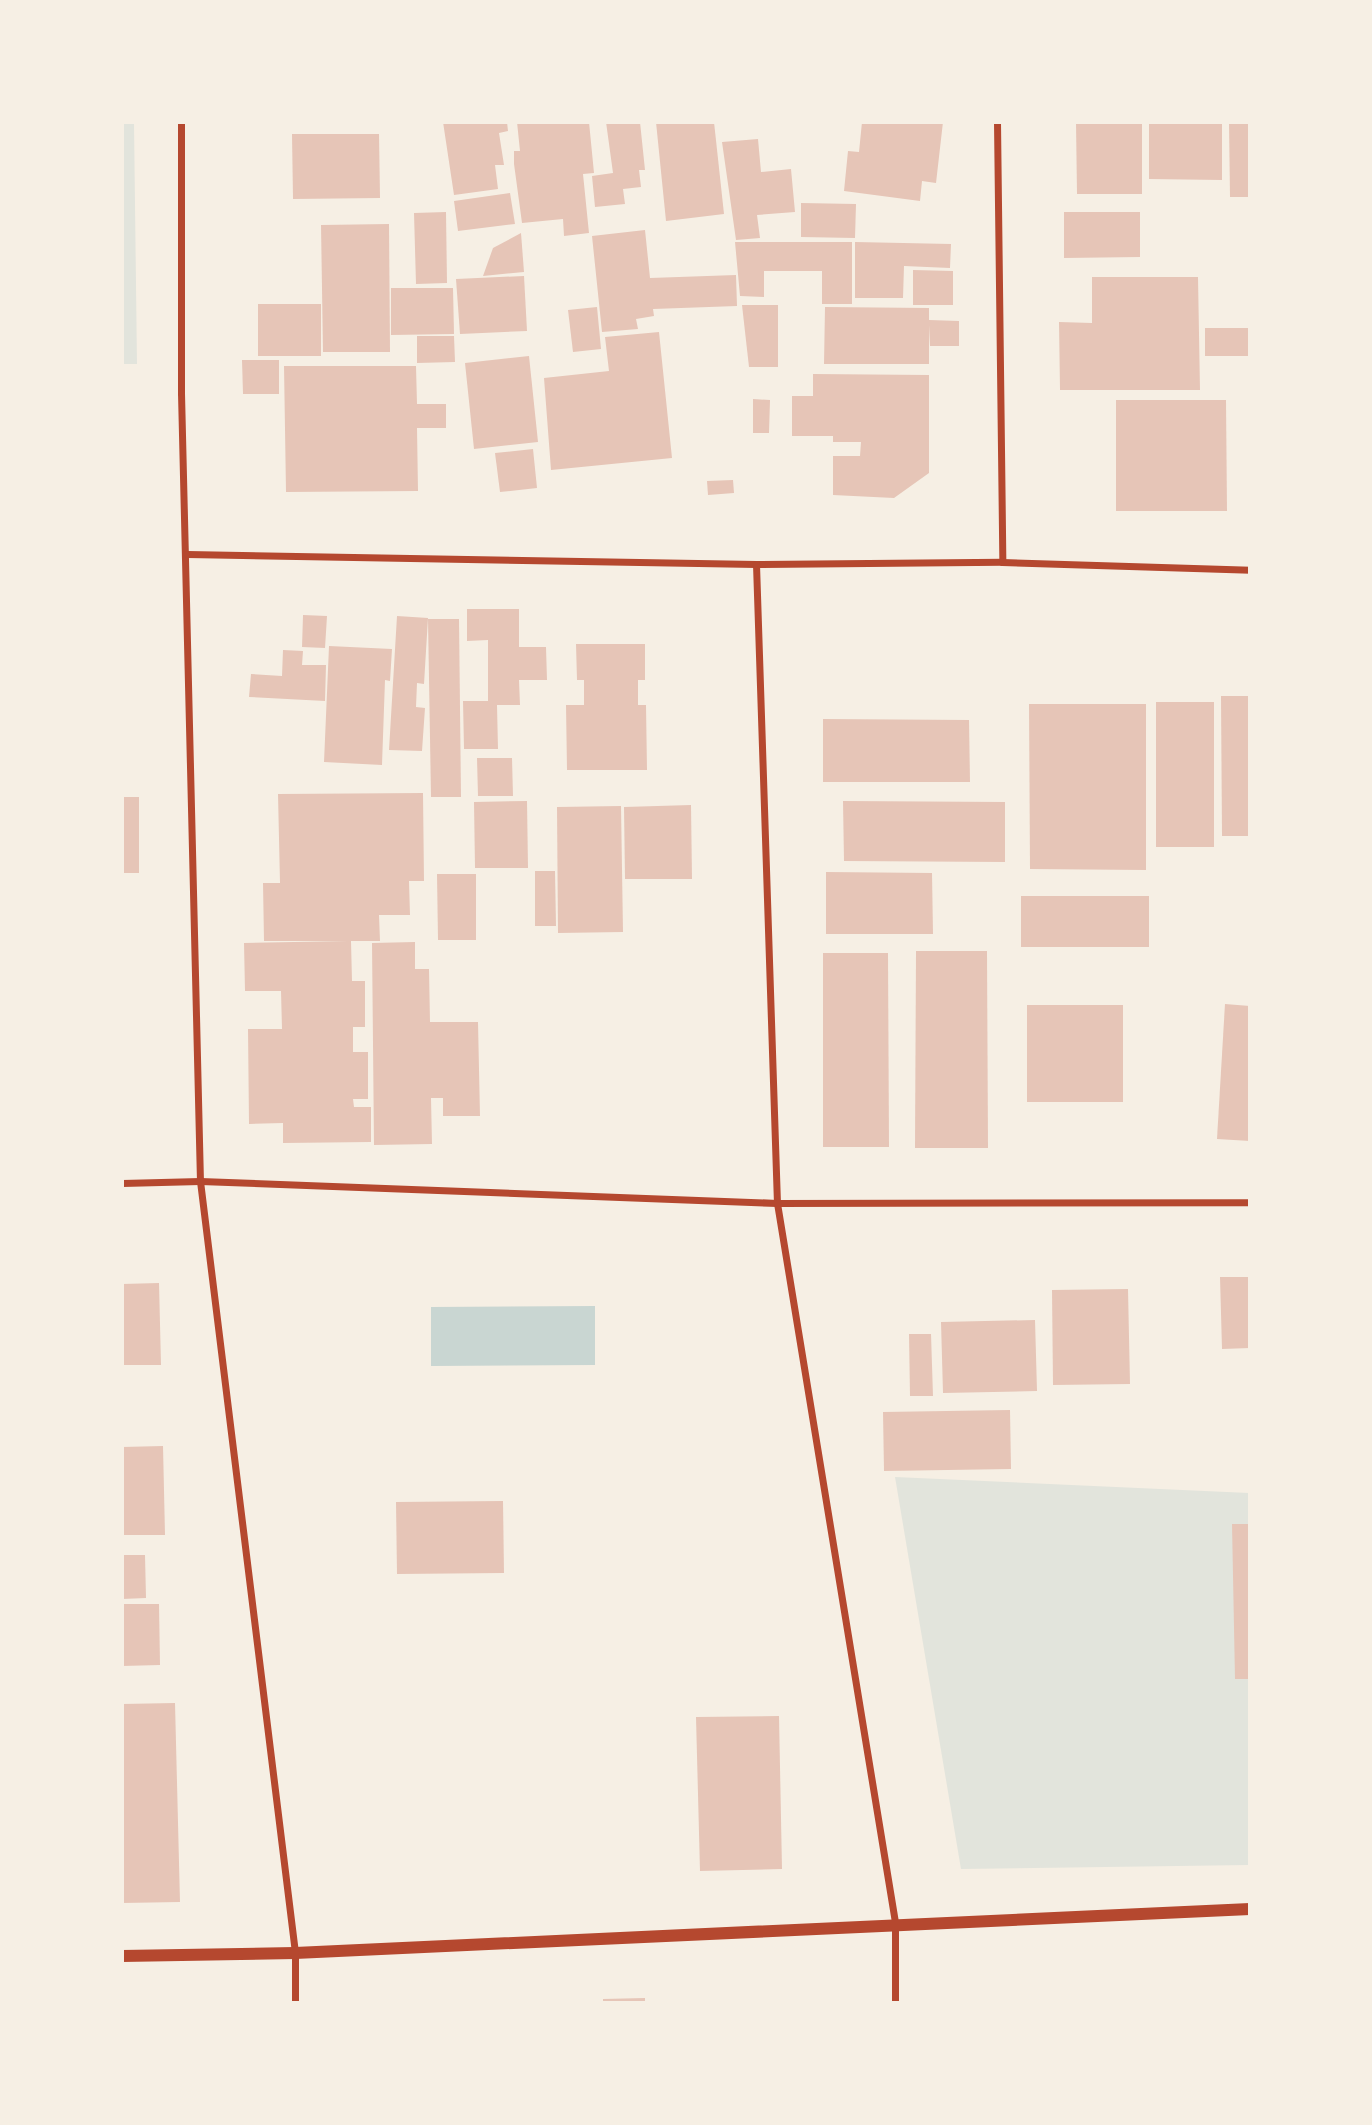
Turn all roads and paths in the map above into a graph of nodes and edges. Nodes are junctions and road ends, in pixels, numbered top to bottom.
1 (181, 122) edge
2 (997, 122) edge
3 (187, 554) junction
4 (1002, 562) junction
5 (756, 564) junction
6 (1250, 570) edge
7 (200, 1181) junction
8 (122, 1183) edge
9 (1250, 1202) edge
10 (776, 1203) junction
11 (1250, 1909) edge
12 (895, 1922) junction
13 (295, 1953) junction
14 (122, 1956) edge
15 (295, 2003) edge
16 (895, 2003) edge

1 - 3 street
2 - 4 street
3 - 5 street
3 - 7 street
4 - 5 street
4 - 6 street
5 - 10 street
7 - 8 street
7 - 10 street
7 - 13 street
9 - 10 street
10 - 12 street
11 - 12 street
12 - 13 street
12 - 16 street
13 - 14 street
13 - 15 street

